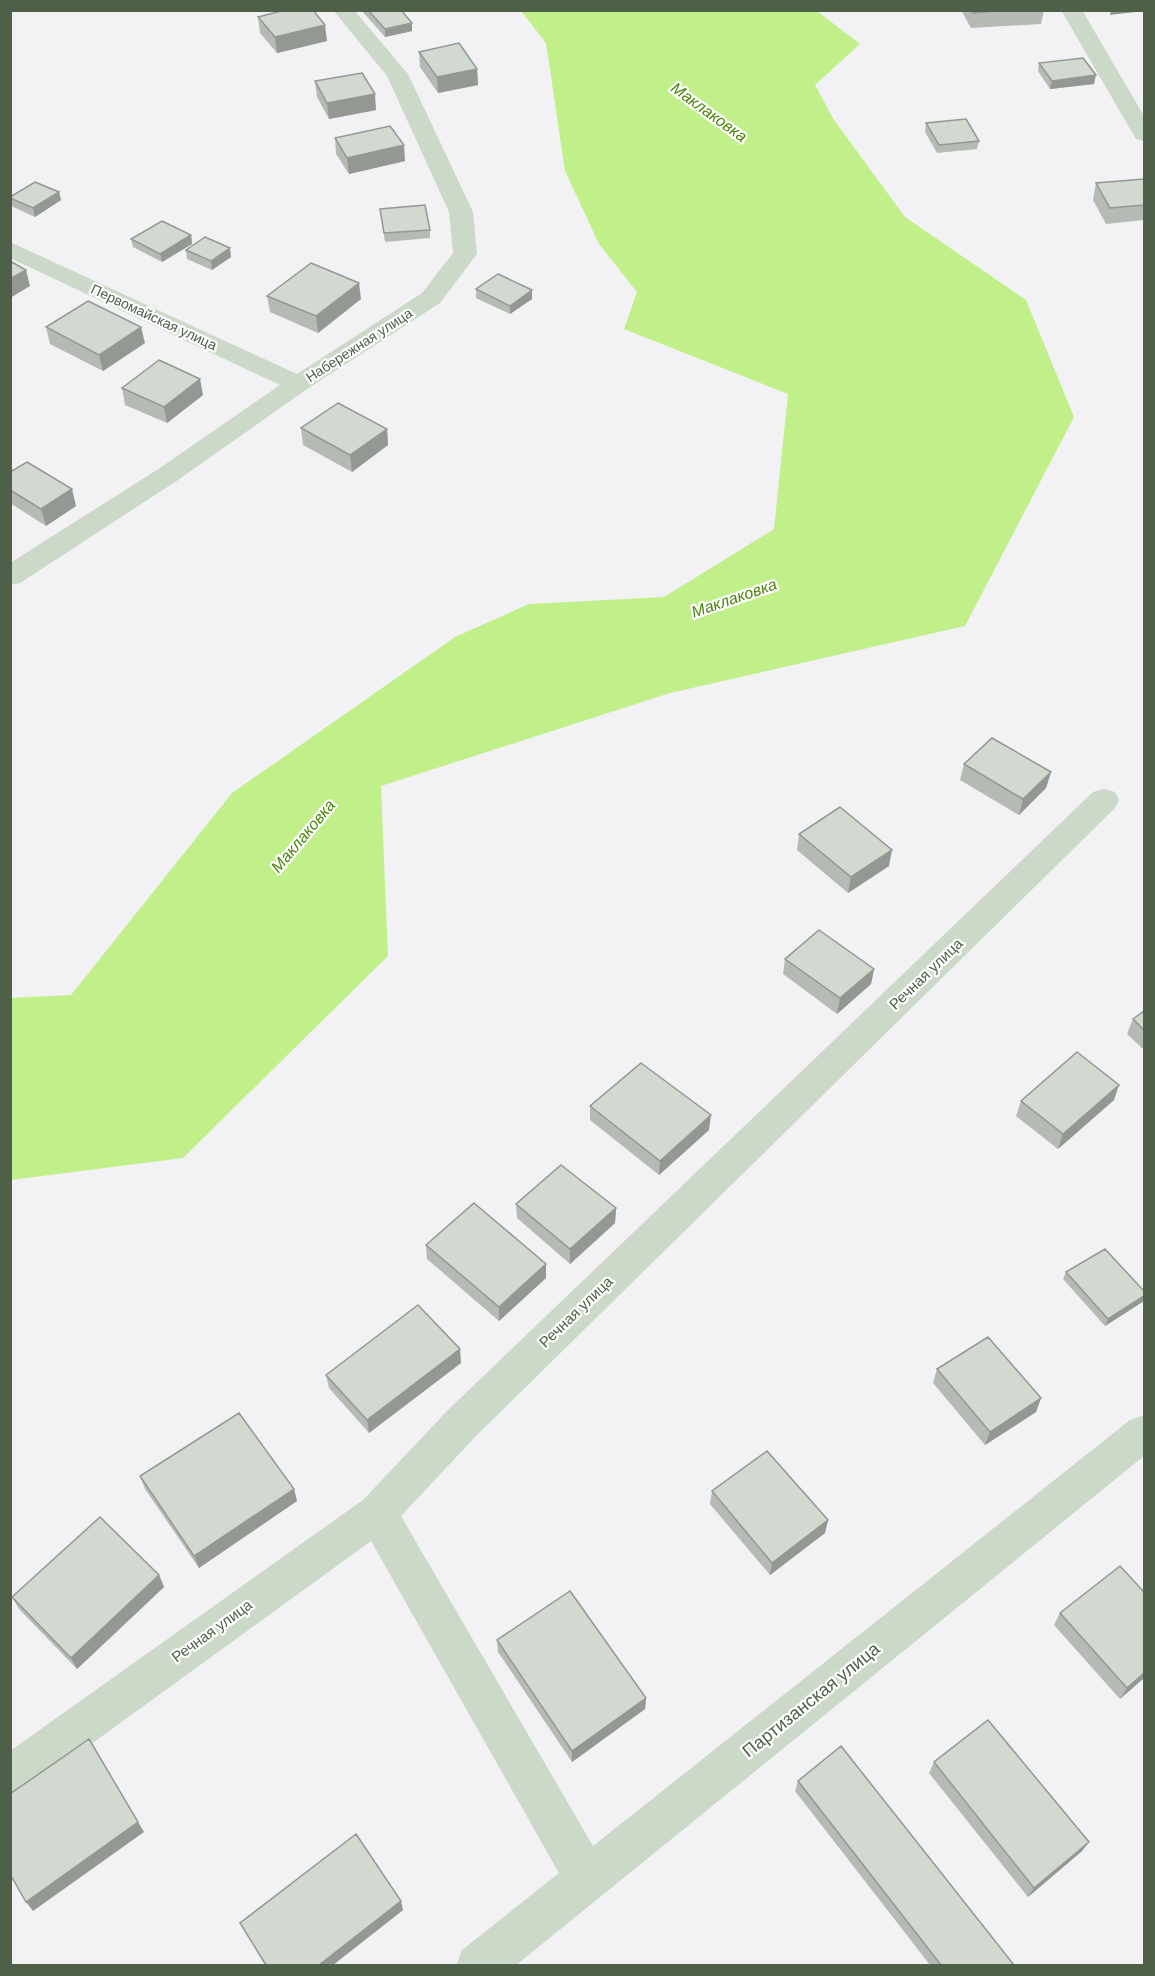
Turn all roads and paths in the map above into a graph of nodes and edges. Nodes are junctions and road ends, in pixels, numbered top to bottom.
1 (343, 10) edge
2 (1071, 10) edge
3 (1144, 134) edge
4 (10, 249) edge
5 (298, 384) junction
6 (10, 576) edge
7 (1104, 800) dead end
8 (1144, 1434) edge
9 (377, 1513) junction
10 (10, 1777) edge
11 (587, 1879) junction
12 (478, 1965) edge

1 - 5 street, Набережная улица
2 - 3 street
4 - 5 street, Первомайская улица
5 - 6 street, Набережная улица
7 - 9 street, Речная улица
8 - 11 street, Партизанская улица
9 - 10 street, Речная улица
9 - 11 street
11 - 12 street, Партизанская улица

